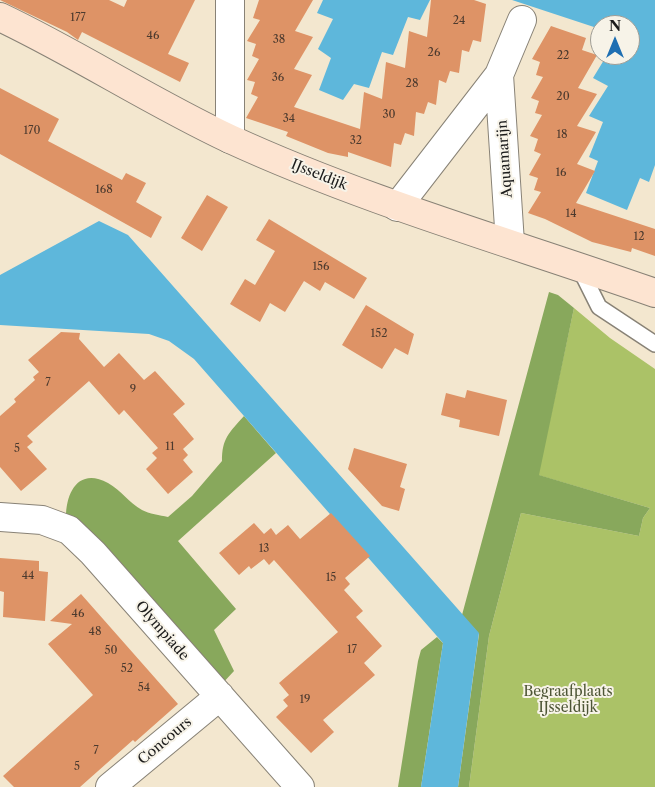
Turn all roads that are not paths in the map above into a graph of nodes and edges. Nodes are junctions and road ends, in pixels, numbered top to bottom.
1 (230, 0) edge
2 (0, 17) edge
3 (522, 20) dead end
4 (499, 75) junction
5 (230, 139) junction
6 (397, 207) junction
7 (510, 243) junction
8 (578, 266) junction
9 (655, 293) edge
10 (655, 344) edge
11 (0, 517) edge
12 (220, 696) junction
13 (110, 787) edge
14 (300, 787) edge

1 - 5 street
2 - 5 street, IJsseldijk
3 - 4 street, Aquamarijn
4 - 6 street, Aquamarijn
4 - 7 street, Aquamarijn
5 - 6 street, IJsseldijk
6 - 7 street, IJsseldijk
7 - 8 street, IJsseldijk
8 - 9 street, IJsseldijk
8 - 10 lane
11 - 12 street, Olympiade
12 - 13 street, Concours
12 - 14 street, Olympiade

